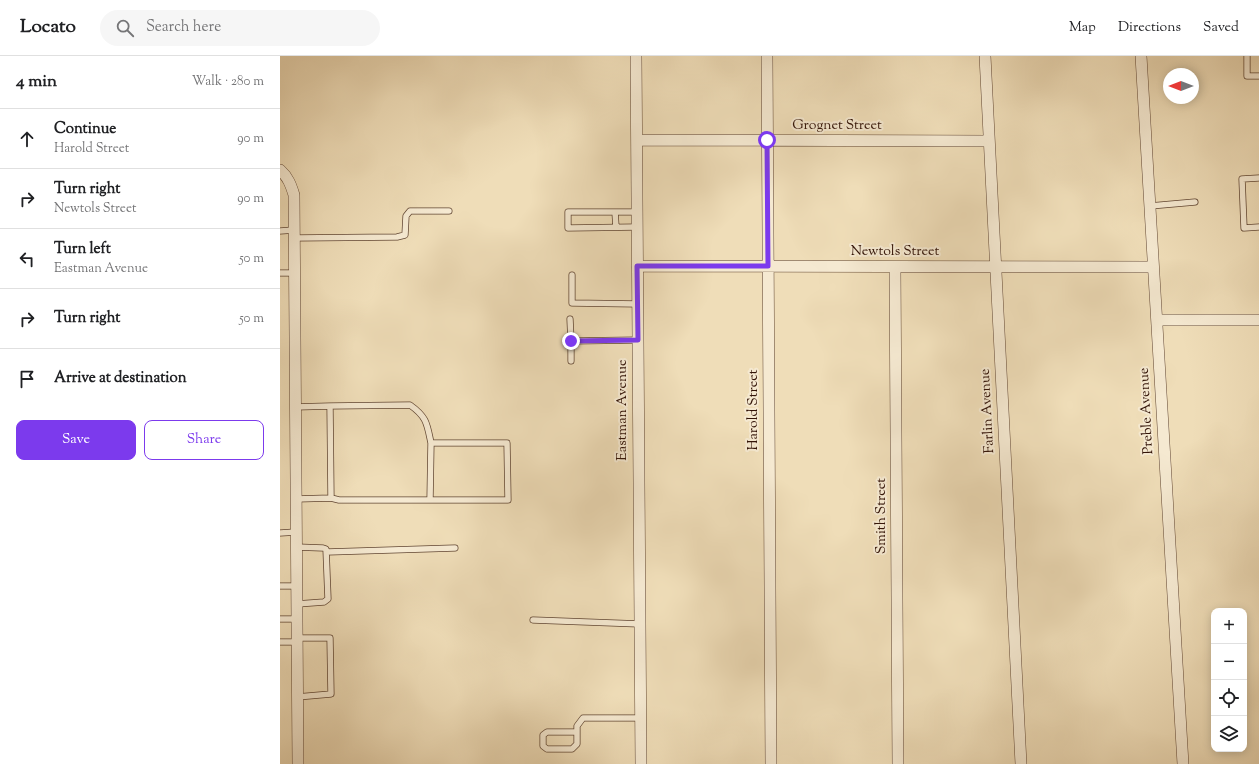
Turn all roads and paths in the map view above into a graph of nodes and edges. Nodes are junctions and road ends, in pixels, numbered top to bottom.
1 (636, 56) edge
2 (767, 56) edge
3 (985, 56) edge
4 (1141, 56) edge
5 (1247, 56) edge
6 (1259, 76) edge
7 (636, 140) junction
8 (767, 140) junction
9 (989, 141) junction
10 (280, 170) edge
11 (1259, 178) edge
12 (1195, 202) dead end
13 (1150, 206) junction
14 (449, 211) dead end
15 (616, 212) junction
16 (637, 212) junction
17 (1259, 227) edge
18 (616, 228) junction
19 (637, 228) junction
20 (280, 231) edge
21 (294, 234) junction
22 (637, 266) junction
23 (768, 266) junction
24 (895, 267) junction
25 (996, 267) junction
26 (1153, 267) junction
27 (280, 273) edge
28 (294, 273) junction
29 (572, 275) dead end
30 (638, 304) junction
31 (570, 319) dead end
32 (1157, 320) junction
33 (1259, 320) edge
34 (638, 340) junction
35 (571, 341) junction
36 (571, 361) dead end
37 (330, 406) junction
38 (295, 407) junction
39 (431, 443) junction
40 (331, 498) junction
41 (296, 499) junction
42 (430, 500) junction
43 (296, 532) junction
44 (280, 533) edge
45 (296, 547) junction
46 (455, 548) dead end
47 (327, 552) junction
48 (280, 586) edge
49 (297, 586) junction
50 (297, 604) junction
51 (280, 619) edge
52 (297, 619) junction
53 (533, 620) dead end
54 (640, 624) junction
55 (297, 640) junction
56 (280, 642) edge
57 (297, 697) junction
58 (640, 718) junction
59 (577, 732) junction
60 (298, 764) edge
61 (641, 764) edge
62 (771, 764) edge
63 (898, 764) edge
64 (1021, 764) edge
65 (1183, 764) edge

1 - 7 street, Eastman Avenue
2 - 8 street, Harold Street
3 - 9 street, Farlin Avenue
4 - 13 street, Preble Avenue
5 - 6 lane
7 - 8 street, Grognet Street
7 - 16 street, Eastman Avenue
8 - 9 street, Grognet Street
8 - 23 street, Harold Street
9 - 25 street, Farlin Avenue
10 - 21 street
11 - 17 lane
12 - 13 lane
13 - 26 street, Preble Avenue
14 - 21 lane
15 - 16 lane
15 - 18 lane
15 - 18 lane
16 - 19 street, Eastman Avenue
18 - 19 lane
19 - 22 street, Eastman Avenue
20 - 21 lane
21 - 28 street
22 - 23 street, Newtols Street
22 - 30 street, Eastman Avenue
23 - 24 street, Newtols Street
23 - 62 street, Harold Street
24 - 25 street, Newtols Street
24 - 63 street, Smith Street
25 - 26 street, Newtols Street
25 - 64 street, Farlin Avenue
26 - 32 street, Preble Avenue
27 - 28 lane
28 - 38 street
29 - 30 lane
30 - 34 street, Eastman Avenue
31 - 35 lane
32 - 33 street
32 - 65 street, Preble Avenue
34 - 35 lane
34 - 54 street, Eastman Avenue
35 - 36 lane
37 - 38 lane
37 - 39 lane
37 - 40 lane
38 - 41 street
39 - 42 lane
39 - 42 lane
40 - 41 lane
40 - 42 lane
41 - 43 street
43 - 44 lane
43 - 45 street
45 - 47 lane
45 - 49 street
46 - 47 lane
47 - 50 lane
48 - 49 lane
49 - 50 street
50 - 52 street
51 - 52 lane
52 - 55 street
53 - 54 lane
54 - 58 street, Eastman Avenue
55 - 56 lane
55 - 57 street
55 - 57 lane
57 - 60 street
58 - 59 lane
58 - 61 street, Eastman Avenue
59 - 59 lane

